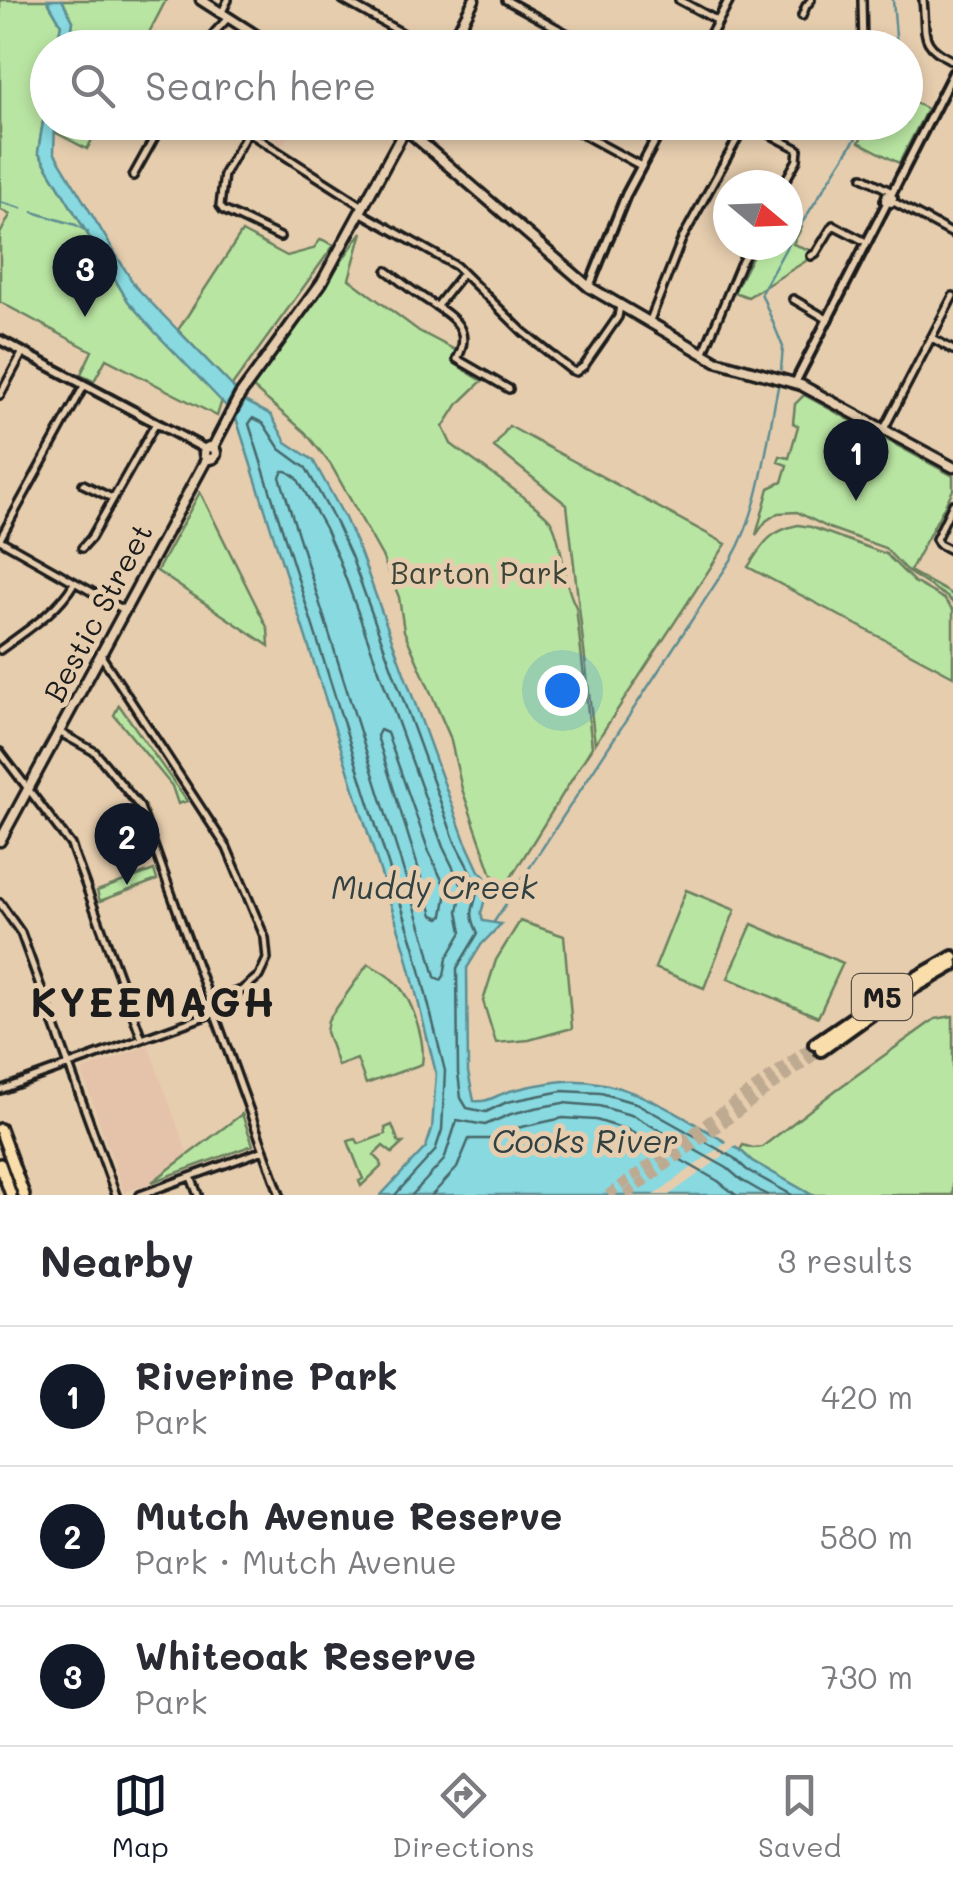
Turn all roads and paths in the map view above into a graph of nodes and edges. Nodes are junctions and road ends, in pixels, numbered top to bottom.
1 (201, 0) edge
2 (228, 0) edge
3 (343, 0) edge
4 (474, 0) edge
5 (506, 0) edge
6 (679, 0) edge
7 (729, 0) edge
8 (812, 0) edge
9 (862, 0) edge
10 (924, 0) edge
11 (225, 14) junction
12 (802, 16) dead end
13 (718, 21) junction
14 (216, 30) edge
15 (249, 30) edge
16 (396, 30) edge
17 (458, 30) edge
18 (560, 30) edge
19 (713, 30) edge
20 (863, 30) edge
21 (953, 61) edge
22 (953, 72) edge
23 (923, 132) edge
24 (153, 140) edge
25 (243, 140) edge
26 (258, 140) edge
27 (399, 140) edge
28 (423, 140) edge
29 (593, 140) edge
30 (655, 140) edge
31 (735, 140) edge
32 (780, 140) edge
33 (919, 140) edge
34 (641, 166) junction
35 (719, 170) edge
36 (791, 170) edge
37 (133, 176) dead end
38 (863, 177) dead end
39 (713, 181) edge
40 (890, 198) junction
41 (362, 209) junction
42 (953, 234) edge
43 (280, 237) dead end
44 (866, 242) junction
45 (811, 256) dead end
46 (742, 260) edge
47 (388, 270) dead end
48 (464, 272) junction
49 (588, 287) junction
50 (953, 296) edge
51 (794, 299) dead end
52 (437, 306) junction
53 (620, 306) junction
54 (827, 319) junction
55 (649, 322) junction
56 (932, 338) junction
57 (0, 340) edge
58 (953, 350) edge
59 (23, 352) junction
60 (703, 354) junction
61 (795, 383) junction
62 (84, 386) junction
63 (509, 389) dead end
64 (0, 395) edge
65 (156, 423) junction
66 (884, 430) junction
67 (208, 452) junction
68 (953, 467) edge
69 (83, 484) dead end
70 (112, 498) junction
71 (953, 504) edge
72 (0, 540) edge
73 (82, 548) dead end
74 (953, 552) edge
75 (74, 582) junction
76 (124, 610) junction
77 (0, 650) edge
78 (100, 654) junction
79 (58, 732) junction
80 (0, 752) edge
81 (28, 788) junction
82 (0, 842) edge
83 (0, 903) edge
84 (953, 957) edge
85 (953, 966) edge
86 (242, 990) junction
87 (210, 1001) junction
88 (214, 1013) junction
89 (142, 1039) junction
90 (69, 1065) junction
91 (0, 1090) edge
92 (0, 1129) edge
93 (264, 1150) junction
94 (0, 1164) edge
95 (191, 1177) junction
96 (11, 1195) edge
97 (24, 1195) edge
98 (116, 1195) edge
99 (140, 1195) edge
100 (198, 1195) edge
101 (280, 1195) edge

1 - 11 main road
2 - 11 street
3 - 16 street
4 - 17 main road
5 - 18 street
6 - 13 street
7 - 13 street
8 - 12 street
9 - 20 street
10 - 21 street
11 - 14 street
11 - 15 main road
13 - 19 street
22 - 23 street
24 - 37 street
25 - 43 street
26 - 41 street
27 - 41 main road, Bestic Street
28 - 49 main road
29 - 34 street
30 - 34 street
31 - 35 street
32 - 36 street
33 - 40 street
34 - 49 street
38 - 40 street
39 - 55 street
40 - 42 street
40 - 44 street
41 - 48 street
41 - 67 main road, Bestic Street
44 - 45 street
44 - 54 street
46 - 60 street
47 - 52 street
48 - 52 street
48 - 53 street
49 - 53 main road
50 - 56 street
51 - 54 street
52 - 63 street
53 - 55 main road
54 - 61 street
55 - 60 main road
56 - 58 street
56 - 66 street
57 - 59 street
59 - 62 street
59 - 64 street
60 - 61 main road
61 - 66 main road
62 - 65 street
62 - 72 street
65 - 67 street
65 - 70 street
66 - 68 main road
67 - 76 main road, Bestic Street
69 - 70 street
70 - 73 street
71 - 74 street
72 - 75 street
75 - 76 street
75 - 77 street
76 - 78 main road, Bestic Street
78 - 79 main road, Bestic Street
78 - 86 street
79 - 81 main road, Bestic Street
79 - 87 street
80 - 81 street
81 - 82 main road, Bestic Street
81 - 89 street
83 - 90 street
84 - 85 highway, M5
86 - 87 street
86 - 88 street
87 - 88 street
88 - 89 street
88 - 93 street
89 - 90 street
90 - 91 street
90 - 98 street
92 - 97 highway
93 - 95 street
93 - 101 street
94 - 96 highway
95 - 99 street
95 - 100 street

